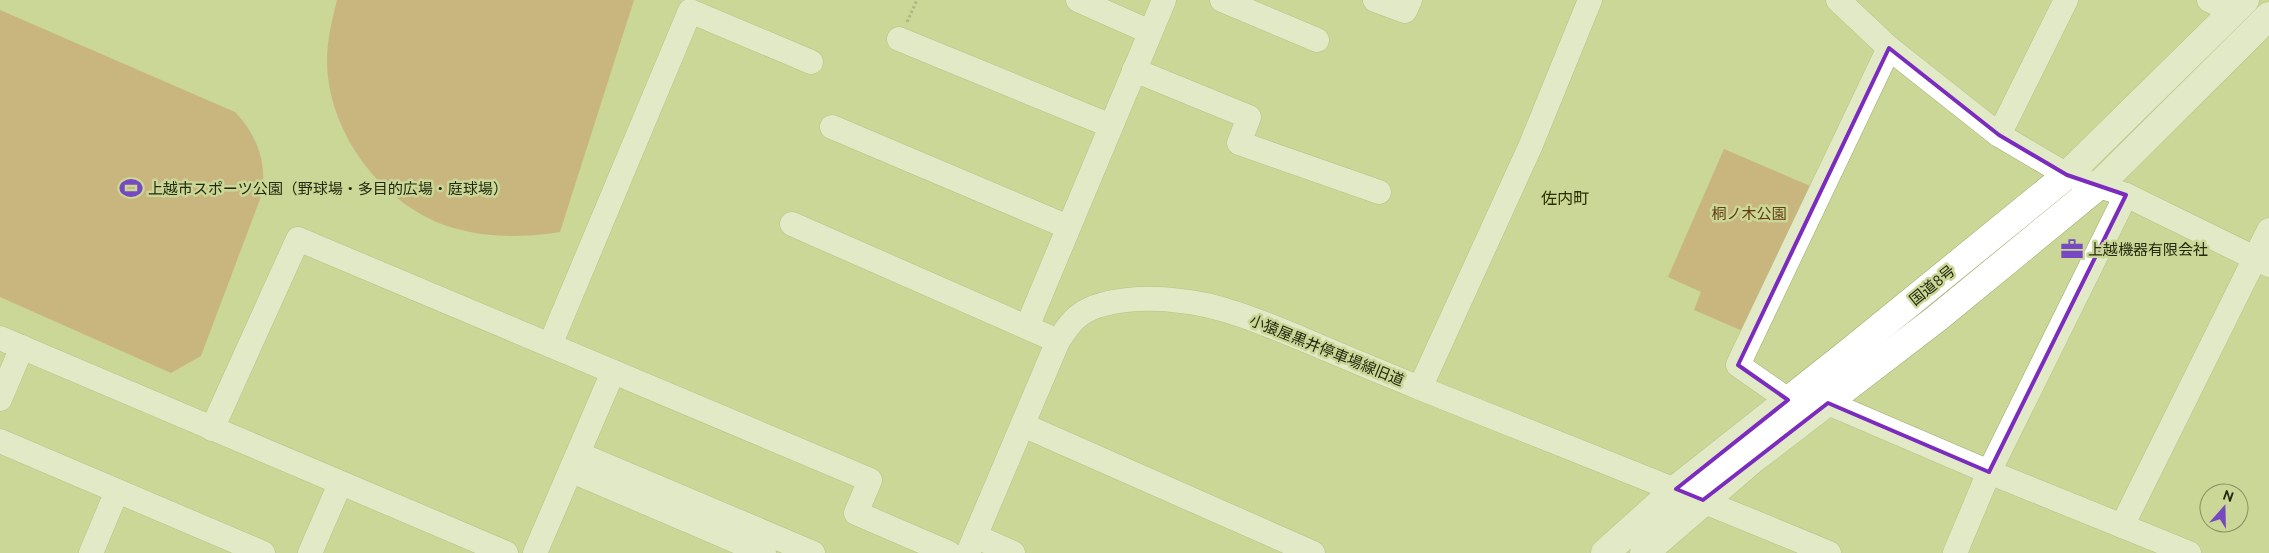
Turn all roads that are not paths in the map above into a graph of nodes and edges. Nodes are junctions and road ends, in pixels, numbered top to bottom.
1 (1078, 0) edge
2 (1164, 0) edge
3 (1222, 0) edge
4 (1375, 0) edge
5 (1410, 0) edge
6 (1590, 0) edge
7 (1838, 0) edge
8 (2066, 0) edge
9 (2209, 0) edge
10 (2240, 6) edge
11 (2266, 23) edge
12 (1150, 32) junction
13 (899, 39) dead end
14 (1317, 40) dead end
15 (1890, 48) junction
16 (812, 62) dead end
17 (1134, 70) junction
18 (1111, 126) junction
19 (832, 127) dead end
20 (1999, 135) junction
21 (2067, 176) junction
22 (2098, 186) junction
23 (1379, 192) dead end
24 (2126, 195) junction
25 (792, 224) dead end
26 (1068, 228) junction
27 (2269, 230) edge
28 (2262, 262) edge
29 (1027, 327) junction
30 (0, 338) edge
31 (1058, 341) junction
32 (550, 345) junction
33 (22, 347) junction
34 (613, 372) junction
35 (1420, 388) junction
36 (0, 399) edge
37 (1788, 400) junction
38 (1828, 403) junction
39 (1023, 424) junction
40 (212, 429) junction
41 (0, 441) edge
42 (575, 462) junction
43 (1988, 472) junction
44 (340, 484) junction
45 (1676, 489) junction
46 (117, 491) junction
47 (1703, 500) junction
48 (2122, 526) junction
49 (971, 545) edge
50 (90, 553) edge
51 (263, 553) edge
52 (310, 553) edge
53 (506, 553) edge
54 (535, 553) edge
55 (764, 553) edge
56 (813, 553) edge
57 (949, 553) edge
58 (1013, 553) edge
59 (1313, 553) edge
60 (1605, 553) edge
61 (1644, 553) edge
62 (1828, 553) edge
63 (1955, 553) edge
64 (2189, 553) edge

1 - 12 street
2 - 12 street
3 - 14 street
4 - 5 street
6 - 35 street, 小猿屋黒井停車場線旧道
7 - 15 street
8 - 20 street
9 - 10 street
10 - 21 highway, 国道8号
11 - 22 highway, 国道8号
12 - 17 street
13 - 18 street
15 - 20 street
15 - 37 street
16 - 32 street
17 - 18 street
17 - 23 street
18 - 26 street
19 - 26 street
20 - 21 street
21 - 22 street
21 - 37 highway, 国道8号
22 - 24 street
22 - 38 highway, 国道8号
24 - 28 street
24 - 43 street
25 - 29 street
26 - 29 street
27 - 28 street
28 - 48 street
29 - 31 street
30 - 33 street
31 - 35 street, 小猿屋黒井停車場線旧道
31 - 39 street, 小猿屋黒井停車場線旧道
32 - 34 street
32 - 40 street
33 - 36 street
33 - 40 street
34 - 42 street
34 - 57 street
35 - 45 street
37 - 45 highway, 国道8号
38 - 43 street
38 - 47 highway, 国道8号
39 - 49 street, 小猿屋黒井停車場線旧道
39 - 59 street
40 - 44 street
41 - 46 street
42 - 54 street
42 - 55 street
42 - 56 street
43 - 48 street
43 - 63 street
44 - 52 street
44 - 53 street
45 - 47 street
45 - 60 highway, 国道8号
46 - 50 street
46 - 51 street
47 - 61 highway, 国道8号
47 - 62 street
48 - 64 street
49 - 58 street

